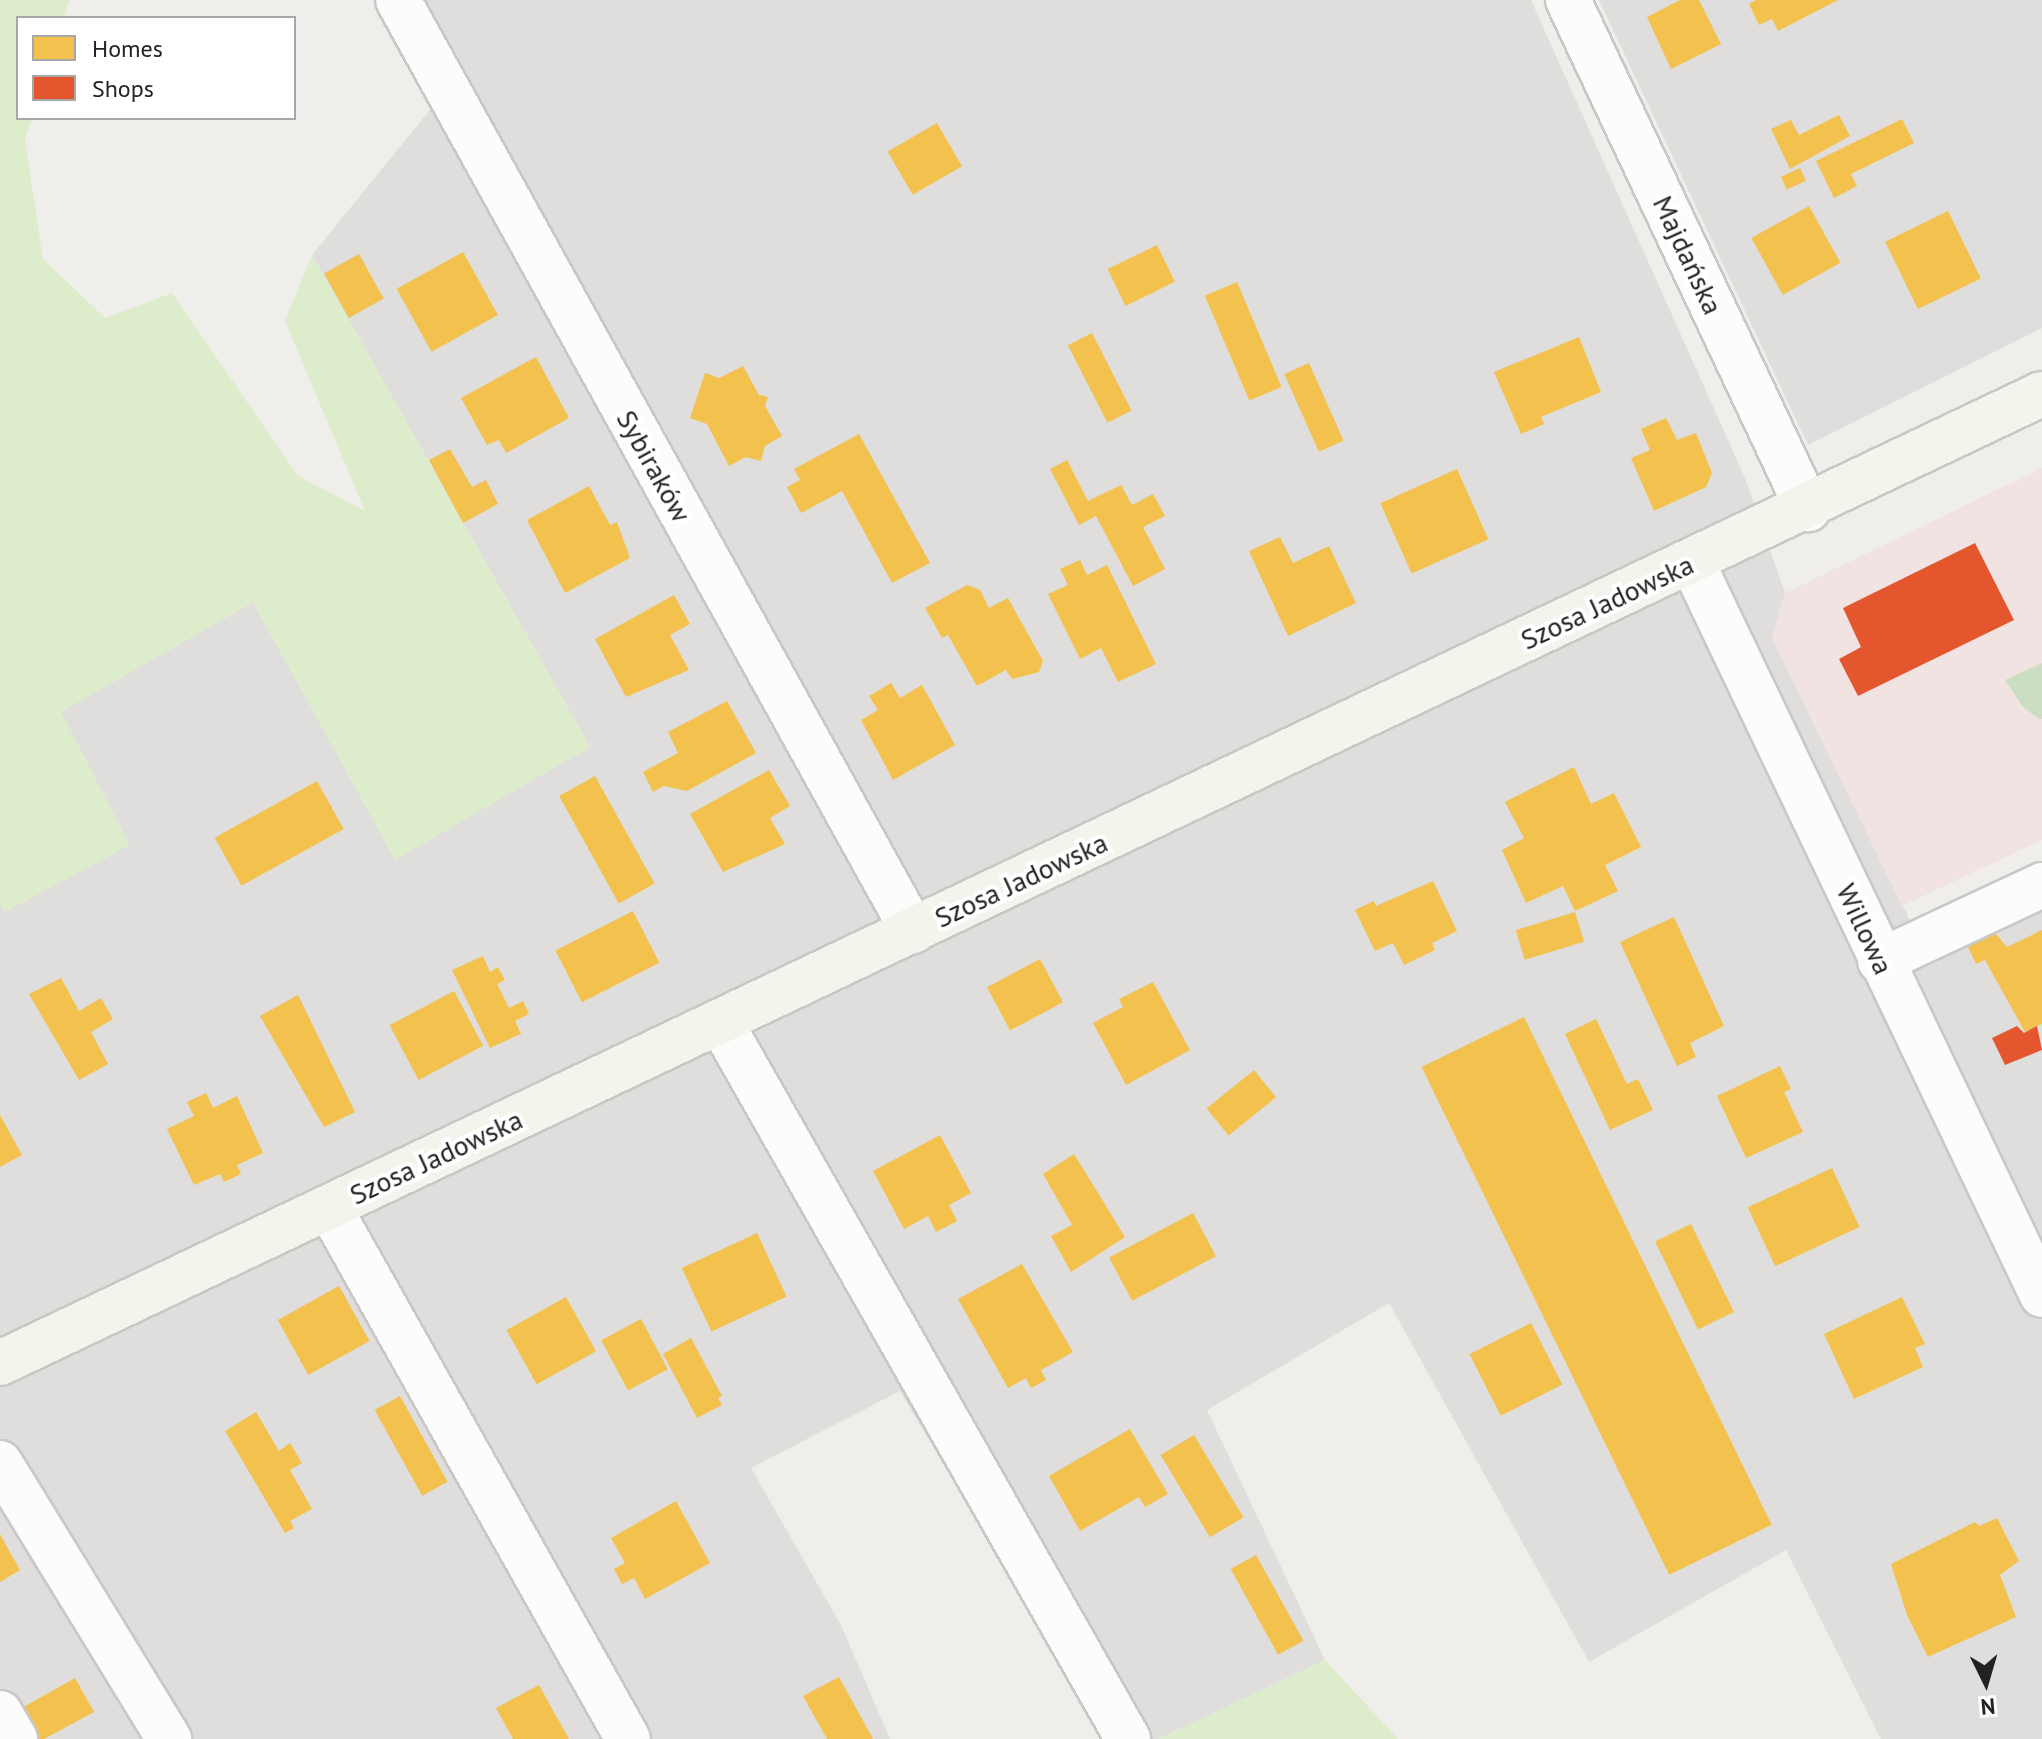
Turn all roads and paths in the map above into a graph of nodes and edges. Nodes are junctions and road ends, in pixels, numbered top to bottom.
1 (398, 0) edge
2 (1568, 0) edge
3 (2042, 394) edge
4 (1808, 509) junction
5 (1692, 562) junction
6 (2042, 885) edge
7 (913, 931) junction
8 (1880, 961) junction
9 (721, 1023) junction
10 (329, 1207) junction
11 (2042, 1295) edge
12 (0, 1363) edge
13 (0, 1463) edge
14 (0, 1713) edge
15 (15, 1739) edge
16 (169, 1739) edge
17 (628, 1739) edge
18 (1128, 1739) edge

1 - 7 street, Sybiraków
2 - 4 street, Majdańska
3 - 4 main road, Szosa Jadowska
4 - 5 main road, Szosa Jadowska
5 - 7 main road, Szosa Jadowska
5 - 8 street, Willowa
6 - 8 street
7 - 9 main road, Szosa Jadowska
8 - 11 street, Willowa
9 - 10 main road, Szosa Jadowska
9 - 18 street
10 - 12 main road, Szosa Jadowska
10 - 17 street
13 - 16 street
14 - 15 street

